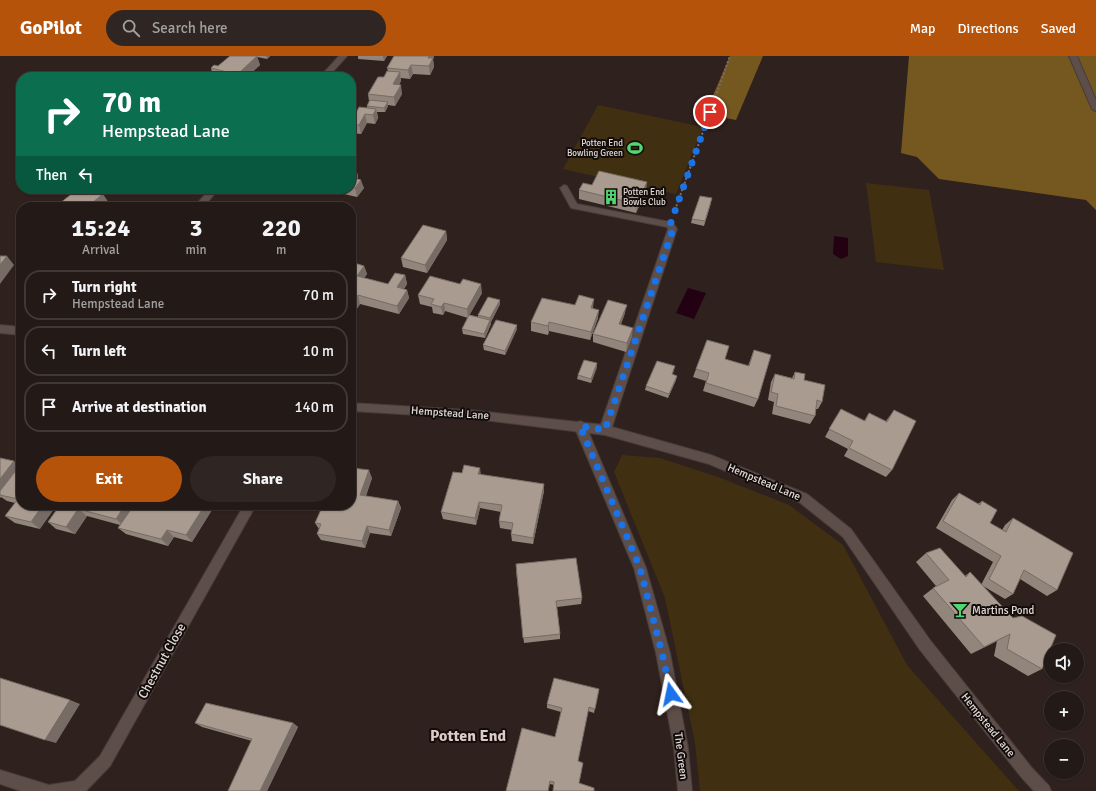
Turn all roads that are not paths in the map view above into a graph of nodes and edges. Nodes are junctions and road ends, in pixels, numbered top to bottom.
1 (342, 56) edge
2 (1073, 56) edge
3 (328, 72) edge
4 (1096, 109) edge
5 (564, 188) dead end
6 (210, 194) edge
7 (203, 202) edge
8 (0, 329) edge
9 (16, 331) edge
10 (356, 407) edge
11 (580, 426) junction
12 (605, 430) junction
13 (247, 510) edge
14 (0, 777) edge
15 (45, 791) edge
16 (53, 791) edge
17 (685, 791) edge
18 (1044, 791) edge

1 - 3 street
2 - 4 street
5 - 12 street
6 - 7 street
8 - 9 street
10 - 11 street, Hempstead Lane
11 - 12 street, Hempstead Lane
11 - 17 street, The Green
12 - 18 street, Hempstead Lane
13 - 16 street, Chestnut Close
14 - 15 street

